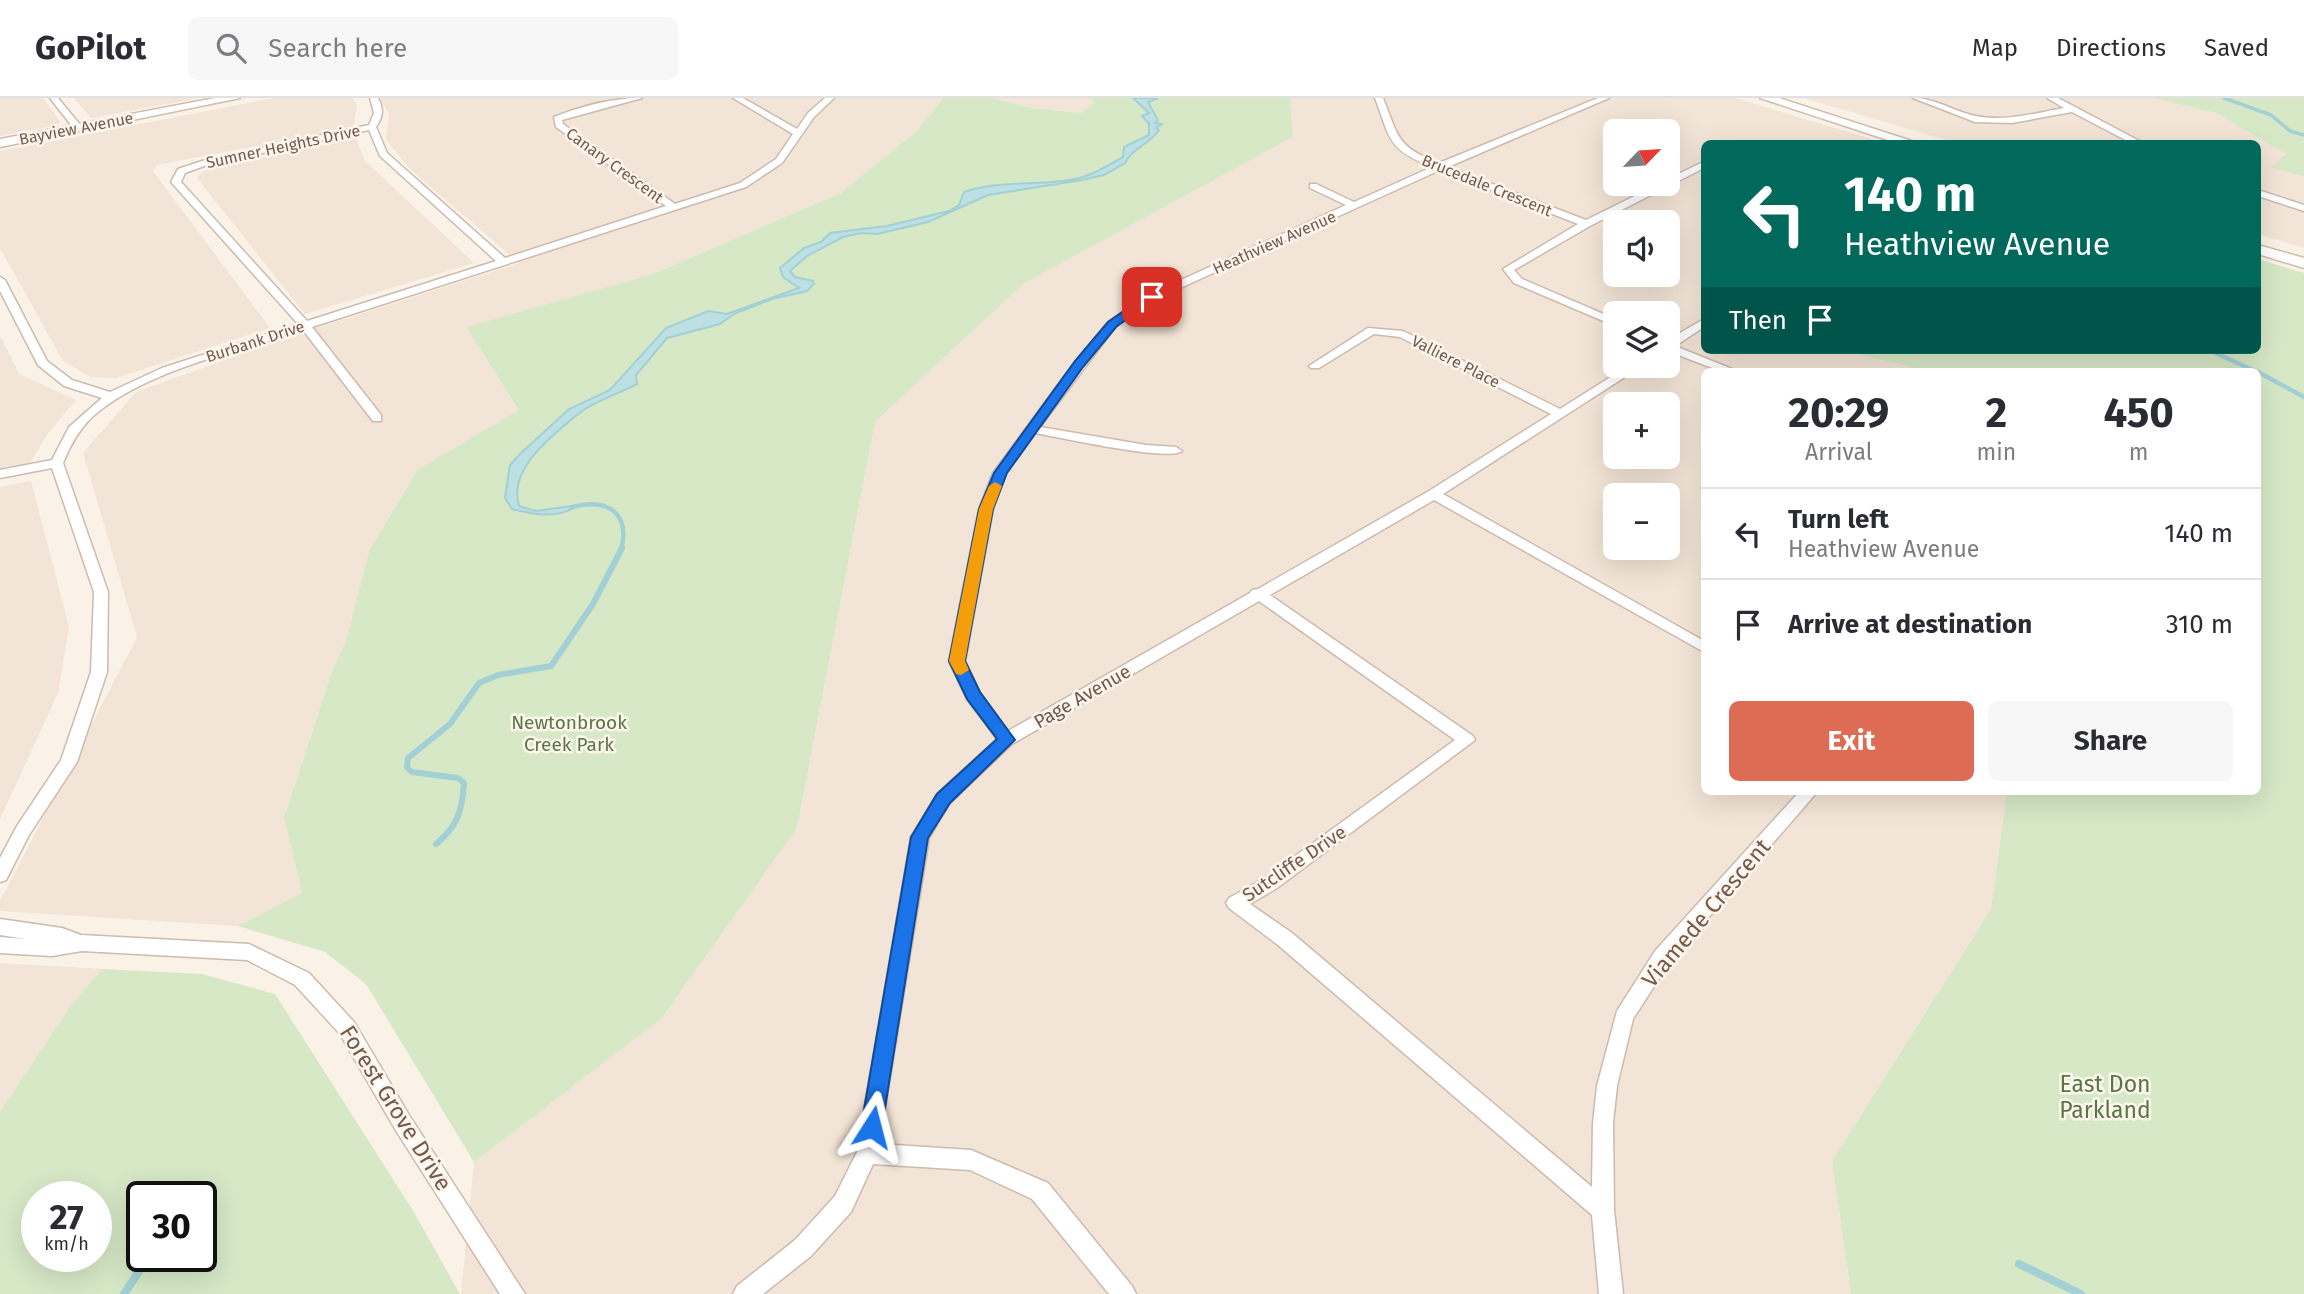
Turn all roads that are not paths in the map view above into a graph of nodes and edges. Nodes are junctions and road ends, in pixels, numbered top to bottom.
1 (54, 98) edge
2 (233, 98) edge
3 (374, 98) edge
4 (638, 98) edge
5 (737, 98) edge
6 (830, 98) edge
7 (1379, 98) edge
8 (1605, 98) edge
9 (1766, 98) edge
10 (1917, 98) edge
11 (2051, 98) edge
12 (2075, 109) junction
13 (372, 127) junction
14 (78, 128) junction
15 (797, 133) junction
16 (1902, 140) edge
17 (2133, 140) edge
18 (0, 143) edge
19 (1441, 166) junction
20 (1701, 166) edge
21 (1680, 177) edge
22 (1313, 186) dead end
23 (2261, 194) edge
24 (1641, 196) edge
25 (1356, 206) junction
26 (675, 208) junction
27 (2304, 208) edge
28 (1586, 224) junction
29 (2261, 250) edge
30 (505, 263) junction
31 (2304, 263) edge
32 (0, 280) edge
33 (1603, 318) edge
34 (1701, 324) edge
35 (305, 325) junction
36 (1680, 338) edge
37 (1680, 351) edge
38 (1315, 366) dead end
39 (1723, 368) edge
40 (1617, 378) edge
41 (109, 396) junction
42 (1560, 414) junction
43 (377, 418) dead end
44 (1032, 429) junction
45 (1176, 451) dead end
46 (57, 463) junction
47 (0, 474) edge
48 (1434, 494) junction
49 (1257, 593) junction
50 (1701, 646) edge
51 (1006, 740) junction
52 (1806, 795) edge
53 (23, 831) junction
54 (0, 852) edge
55 (0, 875) edge
56 (0, 927) edge
57 (82, 943) junction
58 (0, 946) edge
59 (867, 1153) junction
60 (1603, 1210) junction
61 (513, 1294) edge
62 (745, 1294) edge
63 (1124, 1294) edge
64 (1611, 1294) edge

1 - 14 street
2 - 14 main road, Bayview Avenue
3 - 13 street
4 - 26 street, Canary Crescent
5 - 15 street
6 - 15 street, Burbank Drive
7 - 19 street, Brucedale Crescent
8 - 19 street, Heathview Avenue
9 - 16 main road
10 - 12 street
11 - 12 street
12 - 17 street
13 - 30 street
13 - 35 street, Sumner Heights Drive
14 - 18 main road, Bayview Avenue
15 - 26 street, Burbank Drive
19 - 25 street, Heathview Avenue
19 - 28 street, Brucedale Crescent
20 - 21 street
22 - 25 street
23 - 27 street
24 - 28 street
25 - 44 street, Heathview Avenue
26 - 30 street, Burbank Drive
28 - 33 street
29 - 31 main road
30 - 35 street, Burbank Drive
32 - 41 street
34 - 36 street
35 - 41 street, Burbank Drive
35 - 43 street, Sumner Heights Drive
37 - 39 street
38 - 42 street, Valliere Place
40 - 42 street, Page Avenue
41 - 46 street, Burbank Drive
42 - 48 street, Page Avenue
44 - 45 street
44 - 51 street, Heathview Avenue
46 - 47 street
46 - 53 street
48 - 49 street, Page Avenue
48 - 50 street
49 - 51 street, Page Avenue
49 - 60 street, Sutcliffe Drive
51 - 59 street, Page Avenue
52 - 60 street, Viamede Crescent
53 - 54 street
53 - 55 street
56 - 57 street, Forest Grove Drive
57 - 58 street, Forest Grove Drive
57 - 61 street, Forest Grove Drive
59 - 62 street, Page Avenue
59 - 63 street
60 - 64 street, Viamede Crescent

